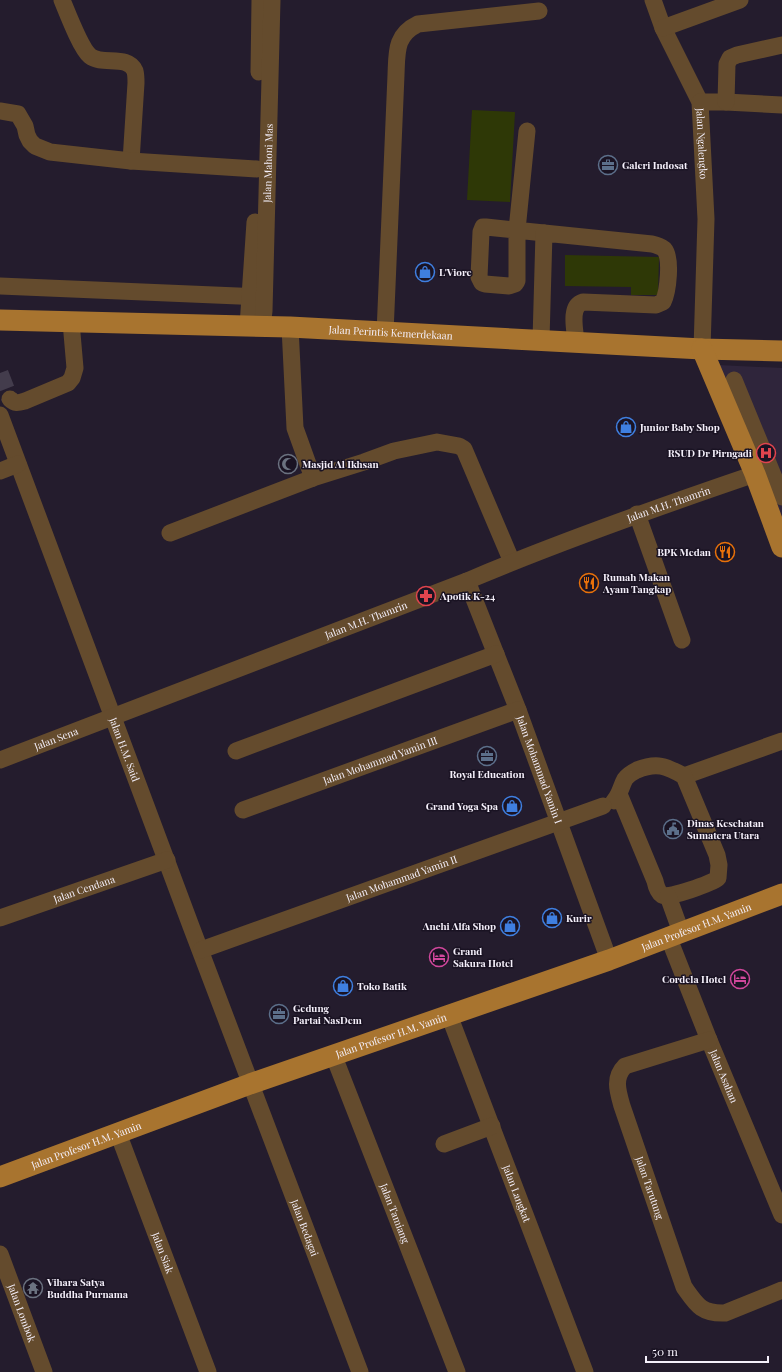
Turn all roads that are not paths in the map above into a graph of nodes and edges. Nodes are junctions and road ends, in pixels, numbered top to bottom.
1 (62, 0) edge
2 (260, 0) edge
3 (272, 0) edge
4 (653, 0) edge
5 (740, 0) edge
6 (539, 11) dead end
7 (663, 28) junction
8 (782, 45) edge
9 (700, 102) junction
10 (726, 102) junction
11 (782, 104) edge
12 (0, 112) edge
13 (527, 131) dead end
14 (131, 161) junction
15 (257, 169) junction
16 (544, 233) junction
17 (0, 286) edge
18 (257, 296) junction
19 (0, 312) edge
20 (0, 320) edge
21 (30, 320) junction
22 (70, 322) junction
23 (255, 327) junction
24 (290, 327) junction
25 (385, 333) junction
26 (541, 340) junction
27 (576, 341) junction
28 (702, 349) junction
29 (782, 351) edge
30 (734, 380) dead end
31 (10, 398) dead end
32 (0, 415) tunnel mouth
33 (18, 464) junction
34 (0, 471) edge
35 (755, 474) junction
36 (313, 478) junction
37 (782, 498) edge
38 (776, 513) edge
39 (637, 514) junction
40 (170, 533) dead end
41 (782, 547) edge
42 (512, 562) junction
43 (467, 581) junction
44 (682, 640) dead end
45 (496, 654) junction
46 (518, 710) junction
47 (113, 718) junction
48 (782, 741) edge
49 (236, 751) dead end
50 (0, 760) edge
51 (684, 776) junction
52 (612, 800) junction
53 (243, 810) dead end
54 (558, 822) junction
55 (167, 860) junction
56 (782, 894) edge
57 (668, 896) junction
58 (0, 918) edge
59 (675, 934) junction
60 (201, 950) junction
61 (609, 960) junction
62 (449, 1015) junction
63 (709, 1040) junction
64 (333, 1054) junction
65 (250, 1084) junction
66 (492, 1126) junction
67 (118, 1133) junction
68 (444, 1144) dead end
69 (0, 1177) edge
70 (782, 1215) edge
71 (0, 1254) edge
72 (782, 1290) edge
73 (44, 1372) edge
74 (208, 1372) edge
75 (360, 1372) edge
76 (457, 1372) edge
77 (586, 1372) edge

1 - 14 street
2 - 15 street, Jalan Mahoni Mas
3 - 18 street, Jalan Mahoni Mas
4 - 7 street, Jalan Ngalengko
5 - 7 street
6 - 25 street
7 - 9 street, Jalan Ngalengko
8 - 10 street
9 - 10 street
9 - 28 street, Jalan Ngalengko
10 - 11 street
12 - 14 street
13 - 16 street
14 - 15 street
15 - 18 street, Jalan Mahoni Mas
16 - 26 street
16 - 27 street
17 - 18 street
18 - 23 street, Jalan Mahoni Mas
19 - 21 street
20 - 21 main road, Jalan Perintis Kemerdekaan
21 - 22 main road, Jalan Perintis Kemerdekaan
22 - 23 main road, Jalan Perintis Kemerdekaan
22 - 31 street
23 - 24 main road, Jalan Perintis Kemerdekaan
24 - 25 main road, Jalan Perintis Kemerdekaan
24 - 36 street
25 - 26 main road, Jalan Perintis Kemerdekaan
26 - 27 main road, Jalan Perintis Kemerdekaan
27 - 28 main road, Jalan Perintis Kemerdekaan
28 - 29 main road, Jalan Perintis Kemerdekaan
28 - 35 main road
30 - 37 street
32 - 33 street, Jalan H.M. Said
33 - 34 street
33 - 47 street, Jalan H.M. Said
35 - 38 main road
35 - 39 street, Jalan M.H. Thamrin
36 - 40 street
36 - 42 street
38 - 41 main road
39 - 42 street, Jalan M.H. Thamrin
39 - 44 street
42 - 43 street, Jalan M.H. Thamrin
43 - 45 street, Jalan Mohammad Yamin I
43 - 47 street, Jalan M.H. Thamrin
45 - 46 street, Jalan Mohammad Yamin I
45 - 49 street
46 - 53 street, Jalan Mohammad Yamin III
46 - 54 street, Jalan Mohammad Yamin I
47 - 50 street, Jalan Sena
47 - 55 street, Jalan H.M. Said
48 - 51 street
51 - 52 street
51 - 57 street
52 - 54 street, Jalan Mohammad Yamin II
52 - 57 street
54 - 60 street, Jalan Mohammad Yamin II
54 - 61 street, Jalan Mohammad Yamin I
55 - 58 street, Jalan Cendana
55 - 60 street, Jalan H.M. Said
56 - 59 main road, Jalan Profesor H.M. Yamin
57 - 59 street, Jalan Asahan
59 - 61 main road, Jalan Profesor H.M. Yamin
59 - 63 street, Jalan Asahan
60 - 65 street, Jalan H.M. Said
61 - 62 main road, Jalan Profesor H.M. Yamin
62 - 64 main road, Jalan Profesor H.M. Yamin
62 - 66 street, Jalan Langkat
63 - 70 street, Jalan Asahan
63 - 72 street, Jalan Tarutung
64 - 65 main road, Jalan Profesor H.M. Yamin
64 - 76 street, Jalan Tamiang
65 - 67 main road, Jalan Profesor H.M. Yamin
65 - 75 street, Jalan Bedagai
66 - 68 street
66 - 77 street, Jalan Langkat
67 - 69 main road, Jalan Profesor H.M. Yamin
67 - 74 street, Jalan Siak
71 - 73 street, Jalan Lombok

